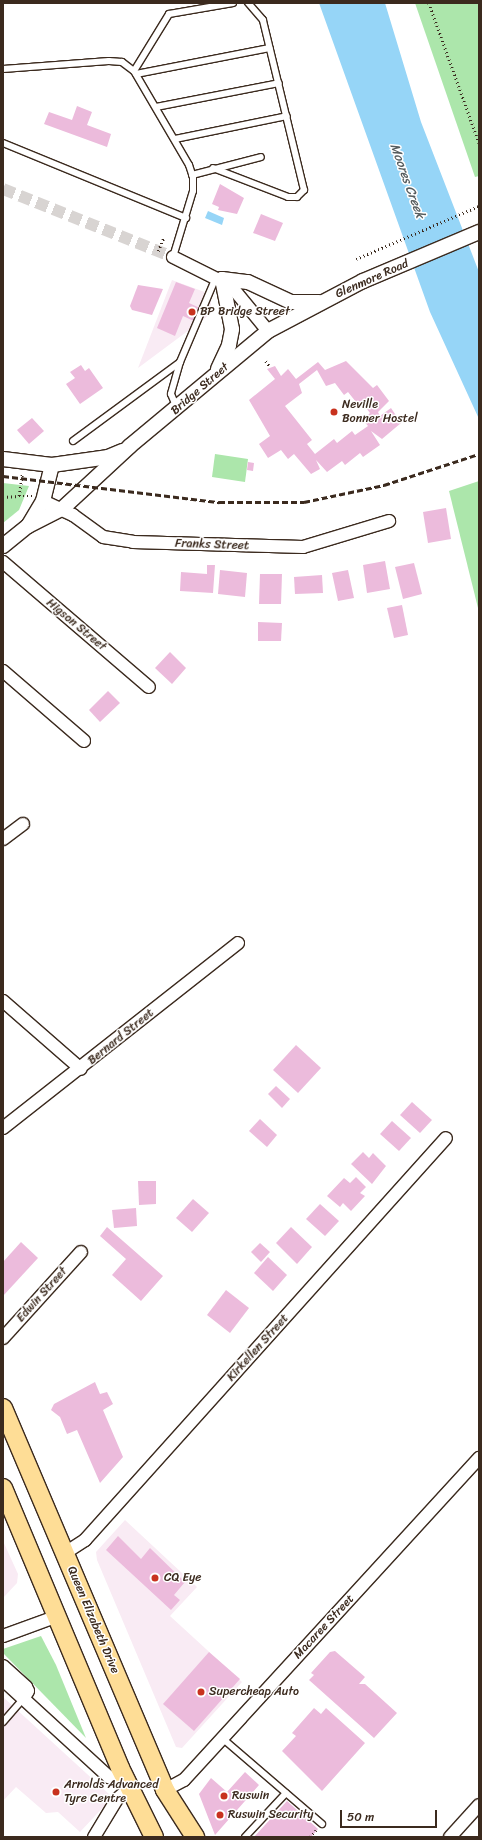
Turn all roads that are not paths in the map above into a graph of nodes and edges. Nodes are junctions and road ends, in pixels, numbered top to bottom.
1 (234, 3) edge
2 (248, 3) edge
3 (270, 48) junction
4 (3, 69) edge
5 (135, 72) junction
6 (279, 83) junction
7 (156, 107) junction
8 (287, 116) junction
9 (175, 139) junction
10 (3, 143) edge
11 (261, 157) dead end
12 (214, 168) junction
13 (192, 175) junction
14 (186, 218) junction
15 (479, 232) edge
16 (173, 257) joint
17 (219, 278) junction
18 (321, 302) junction
19 (268, 331) junction
20 (180, 362) junction
21 (215, 375) junction
22 (177, 408) junction
23 (73, 441) dead end
24 (130, 446) junction
25 (3, 459) edge
26 (52, 465) junction
27 (43, 501) junction
28 (62, 509) junction
29 (389, 521) dead end
30 (28, 526) junction
31 (3, 546) edge
32 (3, 562) edge
33 (3, 671) edge
34 (149, 687) dead end
35 (84, 741) dead end
36 (22, 824) dead end
37 (3, 839) edge
38 (238, 943) dead end
39 (3, 1001) edge
40 (81, 1069) junction
41 (3, 1128) edge
42 (446, 1138) dead end
43 (81, 1252) dead end
44 (3, 1338) edge
45 (3, 1408) edge
46 (479, 1458) edge
47 (5, 1497) edge
48 (64, 1553) junction
49 (55, 1617) junction
50 (3, 1636) edge
51 (3, 1666) edge
52 (3, 1680) edge
53 (23, 1699) junction
54 (3, 1722) edge
55 (222, 1738) junction
56 (128, 1786) junction
57 (165, 1790) junction
58 (286, 1793) junction
59 (479, 1805) edge
60 (322, 1824) dead end
61 (192, 1833) edge
62 (94, 1837) edge
63 (154, 1837) edge
64 (245, 1837) edge
65 (450, 1837) edge

1 - 5 lane
2 - 3 lane
3 - 5 lane
3 - 6 lane
4 - 5 lane
5 - 7 lane
6 - 7 lane
6 - 8 lane
7 - 9 lane
8 - 9 lane
8 - 12 lane
9 - 13 lane
10 - 14 lane
11 - 12 lane
12 - 13 lane
13 - 14 lane
14 - 16 lane
15 - 18 street, Glenmore Road
16 - 17 street
17 - 18 street
17 - 19 street
17 - 20 lane
17 - 21 street
18 - 19 street, Glenmore Road
19 - 21 street, Bridge Street
20 - 22 lane
20 - 23 lane
21 - 22 street, Bridge Street
22 - 24 street, Bridge Street
24 - 26 street, Bridge Street
24 - 28 street, Bridge Street
25 - 26 street
26 - 27 street, Bridge Street
27 - 28 street, Franks Street
27 - 30 street, Bridge Street
28 - 29 street, Franks Street
28 - 30 street, Bridge Street
30 - 31 street, Bridge Street
32 - 34 street, Higson Street
33 - 35 street
36 - 37 street
38 - 40 street, Bernard Street
39 - 40 street
40 - 41 street, Bernard Street
42 - 48 street, Kirkellen Street
43 - 44 street, Edwin Street
45 - 48 main road, Queen Elizabeth Drive
46 - 55 street, Macaree Street
47 - 49 main road
48 - 57 main road, Queen Elizabeth Drive
49 - 50 street
49 - 56 main road
51 - 53 street
52 - 53 street
53 - 54 lane
53 - 56 street
55 - 57 street, Macaree Street
55 - 58 lane
56 - 62 street
56 - 63 main road
57 - 61 main road, Queen Elizabeth Drive
58 - 60 lane
58 - 64 lane
59 - 65 street

